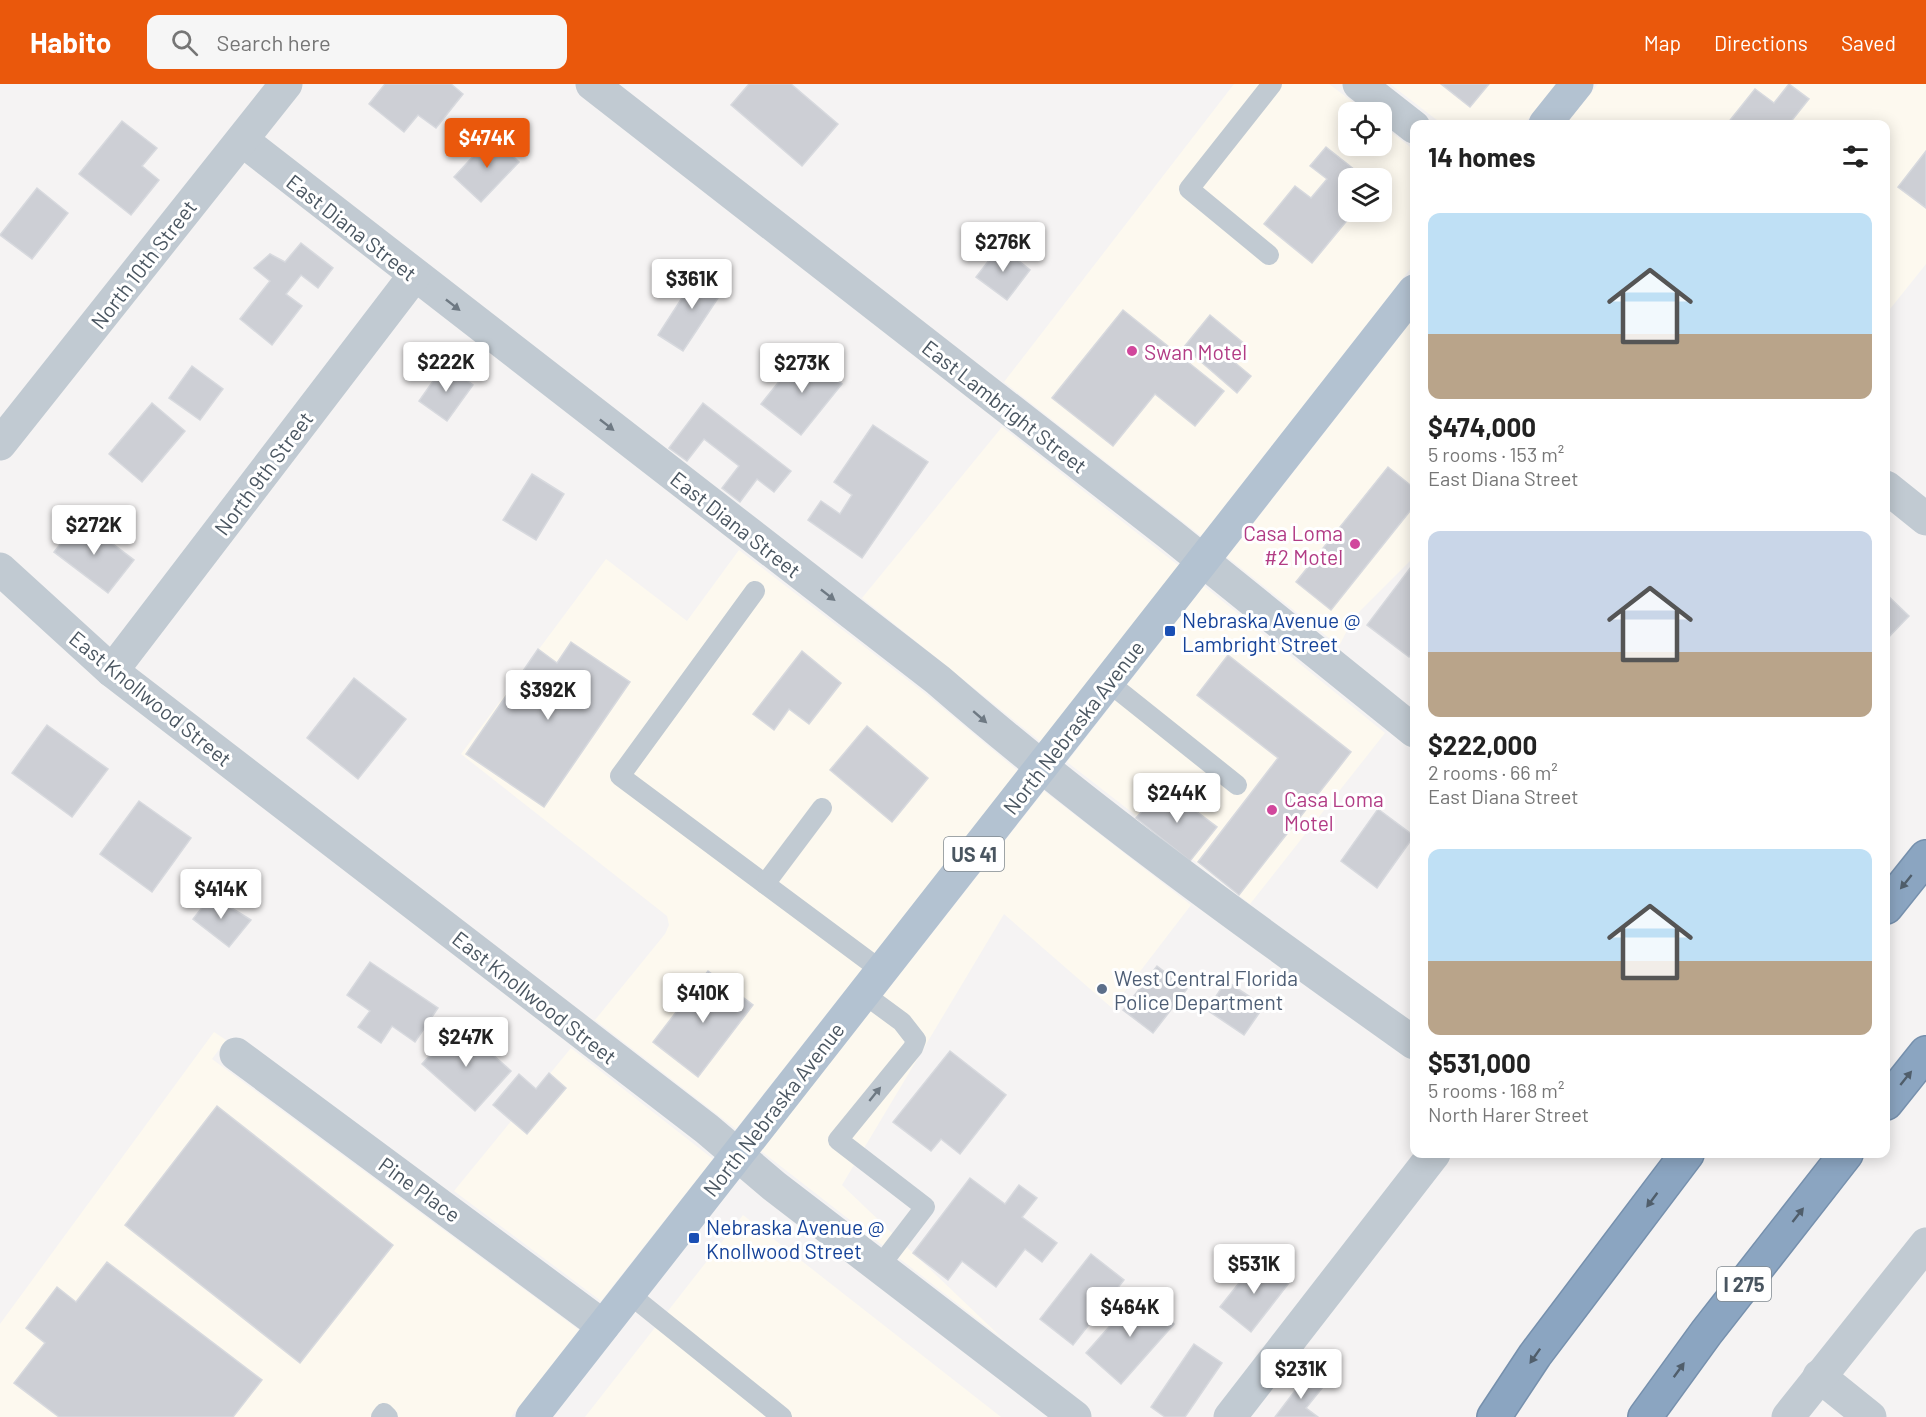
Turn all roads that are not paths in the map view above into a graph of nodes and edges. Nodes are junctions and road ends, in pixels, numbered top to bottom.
1 (286, 84) edge
2 (592, 84) edge
3 (1272, 84) edge
4 (1359, 84) edge
5 (1577, 84) edge
6 (1548, 120) edge
7 (1410, 124) edge
8 (242, 140) junction
9 (1269, 255) dead end
10 (414, 276) junction
11 (1409, 309) edge
12 (0, 444) edge
13 (1890, 490) edge
14 (1926, 519) edge
15 (1203, 561) junction
16 (0, 570) edge
17 (754, 591) dead end
18 (112, 671) junction
19 (1108, 682) junction
20 (1410, 728) edge
21 (1042, 766) junction
22 (1237, 785) dead end
23 (822, 808) dead end
24 (1926, 857) edge
25 (765, 884) junction
26 (1890, 902) edge
27 (873, 982) junction
28 (1410, 1040) edge
29 (1926, 1053) edge
30 (236, 1054) dead end
31 (1890, 1098) edge
32 (737, 1155) junction
33 (1431, 1158) edge
34 (1684, 1158) edge
35 (1843, 1158) edge
36 (1926, 1244) edge
37 (879, 1267) junction
38 (628, 1293) junction
39 (603, 1326) junction
40 (1819, 1376) junction
41 (381, 1417) edge
42 (388, 1417) edge
43 (532, 1417) edge
44 (782, 1417) edge
45 (1075, 1417) edge
46 (1230, 1417) edge
47 (1494, 1417) edge
48 (1645, 1417) edge
49 (1788, 1417) edge
50 (1870, 1417) edge

1 - 8 street, North 10th Street
2 - 15 street, East Lambright Street
3 - 9 lane
4 - 7 street
5 - 6 main road
8 - 10 street, East Diana Street
8 - 12 street, North 10th Street
10 - 18 street, North 9th Street
10 -> 21 street, East Diana Street
11 - 15 main road, North Nebraska Avenue / US 41
13 - 14 street
15 - 19 main road, North Nebraska Avenue / US 41
15 - 20 street, East Lambright Street
16 - 18 street, East Knollwood Street
17 - 25 lane
18 - 32 street, East Knollwood Street
19 - 21 main road, North Nebraska Avenue / US 41
19 - 22 lane
21 - 27 main road, North Nebraska Avenue / US 41
21 - 28 street, East Diana Street
23 - 25 lane
24 -> 26 highway
25 - 27 lane
27 - 32 main road, North Nebraska Avenue / US 41
37 -> 27 lane
31 -> 29 highway
30 - 39 street, Pine Place
32 - 37 street, East Knollwood Street
32 - 38 main road, North Nebraska Avenue / US 41
33 - 46 street
34 -> 47 highway
48 -> 35 highway, I 275
36 - 40 street
37 - 45 street, East Knollwood Street
38 - 39 main road, North Nebraska Avenue / US 41
38 - 44 lane
39 - 43 main road, North Nebraska Avenue / US 41
40 - 49 street
40 - 50 street
41 - 42 lane

